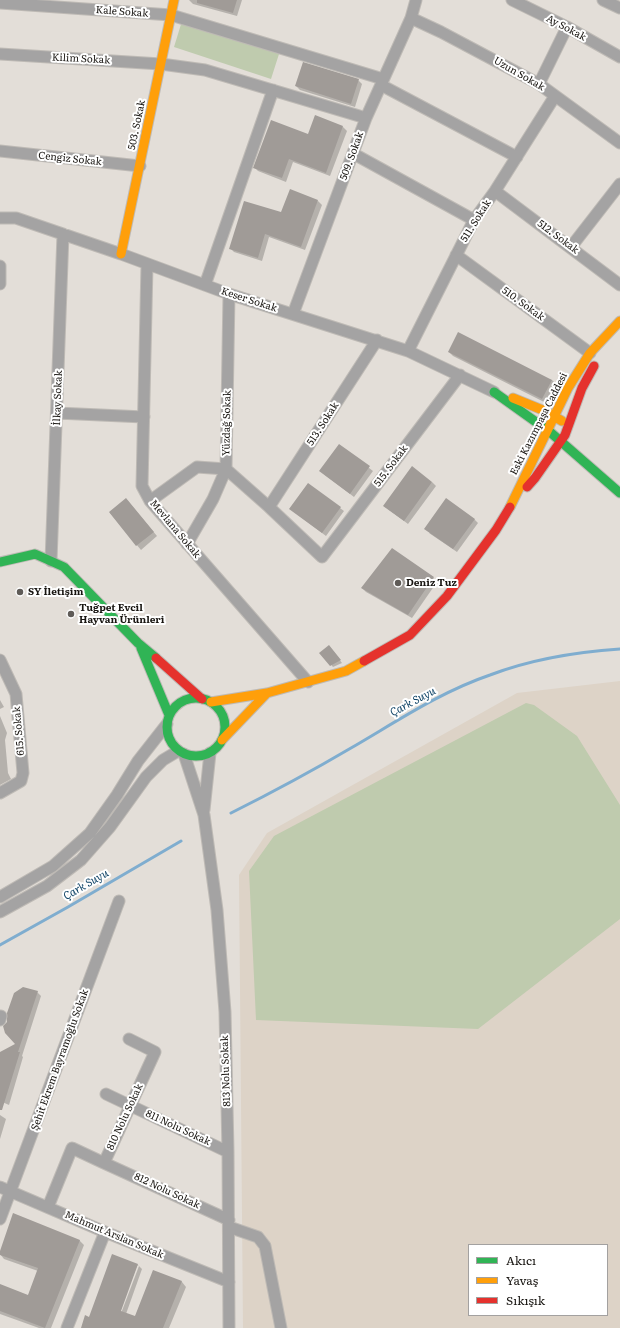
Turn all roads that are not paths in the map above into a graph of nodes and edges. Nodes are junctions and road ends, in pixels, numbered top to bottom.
1 (174, 0) edge
2 (416, 0) edge
3 (512, 0) edge
4 (603, 0) edge
5 (0, 3) edge
6 (620, 8) edge
7 (171, 15) junction
8 (411, 18) junction
9 (567, 27) junction
10 (0, 54) edge
11 (620, 57) edge
12 (162, 64) junction
13 (382, 82) junction
14 (539, 84) junction
15 (273, 90) junction
16 (555, 96) junction
17 (366, 118) junction
18 (620, 143) edge
19 (0, 151) edge
20 (354, 154) junction
21 (517, 157) junction
22 (140, 166) junction
23 (620, 184) edge
24 (495, 191) junction
25 (0, 218) edge
26 (474, 220) junction
27 (63, 234) junction
28 (571, 247) junction
29 (121, 254) junction
30 (456, 255) junction
31 (147, 265) junction
32 (0, 266) edge
33 (0, 284) edge
34 (205, 285) junction
35 (620, 285) edge
36 (228, 294) junction
37 (293, 314) junction
38 (620, 321) edge
39 (620, 332) edge
40 (377, 340) junction
41 (408, 351) junction
42 (597, 355) junction
43 (460, 375) junction
44 (494, 392) junction
45 (57, 412) junction
46 (554, 415) junction
47 (144, 417) junction
48 (568, 428) junction
49 (547, 430) junction
50 (574, 439) dead end
51 (561, 442) junction
52 (589, 453) dead end
53 (226, 469) junction
54 (620, 483) edge
55 (620, 493) edge
56 (150, 501) junction
57 (512, 503) junction
58 (269, 507) junction
59 (188, 544) junction
60 (322, 557) joint
61 (51, 561) junction
62 (0, 562) edge
63 (138, 643) junction
64 (0, 660) edge
65 (308, 682) junction
66 (266, 693) junction
67 (202, 699) junction
68 (211, 702) junction
69 (168, 720) junction
70 (222, 740) junction
71 (181, 753) junction
72 (210, 753) junction
73 (0, 793) edge
74 (204, 814) junction
75 (0, 897) edge
76 (119, 901) dead end
77 (0, 912) edge
78 (128, 1039) dead end
79 (106, 1094) dead end
80 (131, 1105) junction
81 (228, 1152) junction
82 (104, 1163) junction
83 (0, 1187) edge
84 (10, 1192) junction
85 (48, 1207) junction
86 (0, 1220) edge
87 (229, 1223) junction
88 (105, 1232) junction
89 (229, 1282) junction
90 (67, 1328) edge
91 (230, 1328) edge
92 (281, 1328) edge

1 - 7 street, 503. Sokak
2 - 8 street, 509. Sokak
3 - 9 street, Ay Sokak
4 - 6 street
5 - 7 street, Kale Sokak
7 - 12 street, 503. Sokak
7 - 13 street, Kale Sokak
8 - 13 street, 509. Sokak
8 - 14 street, Uzun Sokak
9 - 11 street, Ay Sokak
9 - 14 street
10 - 12 street, Kilim Sokak
12 - 15 street, Kilim Sokak
12 - 22 street, 503. Sokak
13 - 17 street, 509. Sokak
13 - 21 street
14 - 16 street, Uzun Sokak
15 - 17 street, Kilim Sokak
15 - 34 street
16 - 18 street, Uzun Sokak
16 - 21 street, 511. Sokak
17 - 20 street, 509. Sokak
19 - 22 street, Cengiz Sokak
20 - 26 street
20 - 37 street, 509. Sokak
21 - 24 street, 511. Sokak
22 - 29 street, 503. Sokak
23 - 28 street
24 - 26 street, 511. Sokak
24 - 28 street, 512. Sokak
25 - 27 street, Keser Sokak
26 - 30 street, 511. Sokak
27 - 29 street, Keser Sokak
27 - 45 street, İlkay Sokak
28 - 35 street, 512. Sokak
29 - 31 street, Keser Sokak
30 - 41 street, 511. Sokak
30 - 42 street, 510. Sokak
31 - 34 street, Keser Sokak
31 - 47 street, Mevlana Sokak
32 - 33 street
34 - 36 street, Keser Sokak
36 - 37 street, Keser Sokak
36 - 53 street, Yüzdağ Sokak
37 - 40 street, Keser Sokak
38 - 42 street, Eski Kazımpaşa Caddesi
39 - 42 street, Eski Kazımpaşa Caddesi
40 - 41 street, Keser Sokak
40 - 58 street, 513. Sokak
41 - 43 street, Keser Sokak
42 - 46 street, Eski Kazımpaşa Caddesi
42 - 48 street, Eski Kazımpaşa Caddesi
43 - 44 street, Keser Sokak
43 - 60 street, 515. Sokak
44 - 46 street
44 - 49 street
45 - 47 street
45 - 61 street, İlkay Sokak
46 - 48 street
46 - 49 street, Eski Kazımpaşa Caddesi
47 - 56 street, Mevlana Sokak
48 - 50 street
48 - 51 street, Eski Kazımpaşa Caddesi
49 - 51 street
49 - 57 street, Eski Kazımpaşa Caddesi
51 - 55 street
51 - 57 street, Eski Kazımpaşa Caddesi
52 - 54 street
53 - 56 street
53 - 58 street, Yüzdağ Sokak
53 - 59 street
56 - 59 street, Mevlana Sokak
57 - 65 street, Eski Kazımpaşa Caddesi
58 - 60 street, Yüzdağ Sokak
59 - 65 street, Mevlana Sokak
61 - 62 street
61 - 63 street
63 - 67 street
63 - 69 street
64 - 73 street, 615. Sokak
65 - 66 street, Eski Kazımpaşa Caddesi
66 - 68 street, Eski Kazımpaşa Caddesi
66 - 70 street
67 - 68 street
67 - 69 street
68 - 70 street
69 - 71 street
69 - 75 street
70 - 72 street
71 - 72 street
71 - 74 street
71 - 77 street
72 - 74 street
74 - 81 street, 813 Nolu Sokak
76 - 84 street, Şehit Ekrem Bayramoğlu Sokak
78 - 80 street, 810 Nolu Sokak
79 - 80 street, 811 Nolu Sokak
80 - 81 street, 811 Nolu Sokak
80 - 82 street, 810 Nolu Sokak
81 - 87 street, 813 Nolu Sokak
82 - 85 street, 810 Nolu Sokak
82 - 87 street, 812 Nolu Sokak
83 - 84 street, Mahmut Arslan Sokak
84 - 85 street, Mahmut Arslan Sokak
84 - 86 street, Şehit Ekrem Bayramoğlu Sokak
85 - 88 street, Mahmut Arslan Sokak
87 - 89 street, 813 Nolu Sokak
87 - 92 street, 812 Nolu Sokak
88 - 89 street, Mahmut Arslan Sokak
88 - 90 street
89 - 91 street, 813 Nolu Sokak

